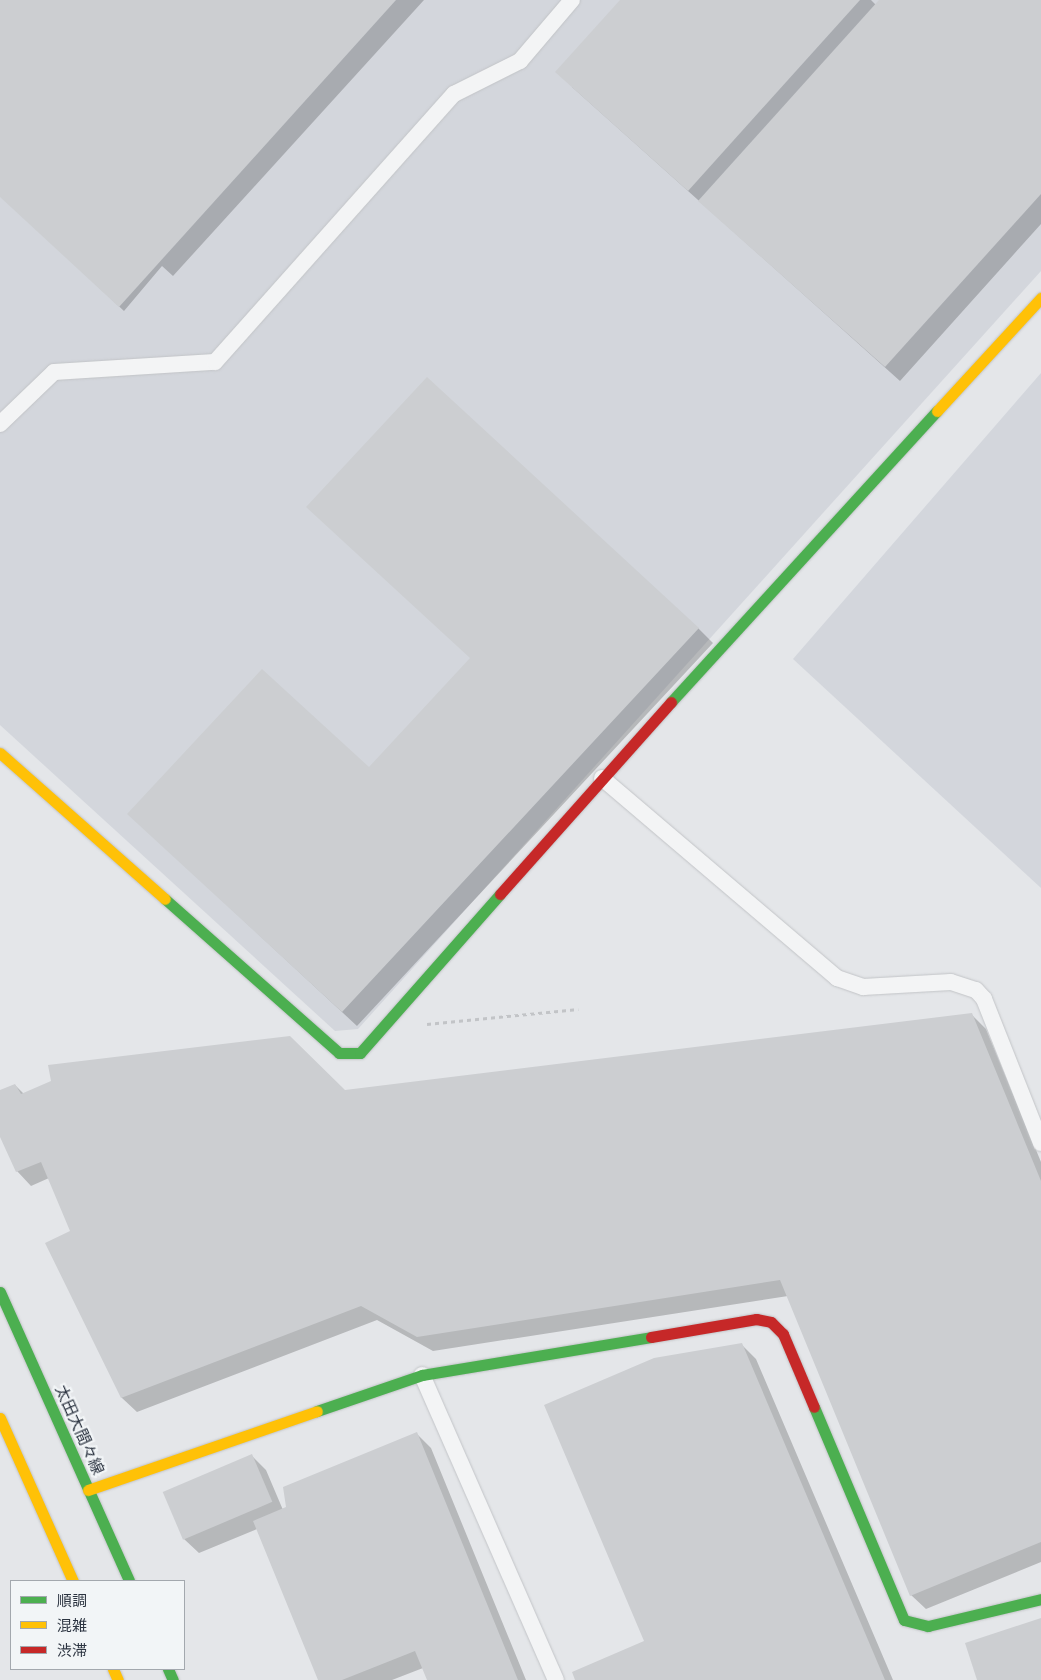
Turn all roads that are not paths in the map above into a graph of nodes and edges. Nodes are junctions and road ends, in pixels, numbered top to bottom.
1 (572, 0) edge
2 (1041, 298) edge
3 (0, 424) edge
4 (0, 753) edge
5 (602, 778) junction
6 (1041, 1143) edge
7 (0, 1292) edge
8 (422, 1376) junction
9 (0, 1418) edge
10 (88, 1490) junction
11 (73, 1580) edge
12 (129, 1580) edge
13 (1041, 1599) edge
14 (556, 1680) edge

1 - 3 lane
2 - 5 street
4 - 5 street
5 - 6 lane
7 - 10 street, 太田大間々線
8 - 10 street
8 - 13 street
8 - 14 lane
9 - 11 street
10 - 12 street, 太田大間々線

